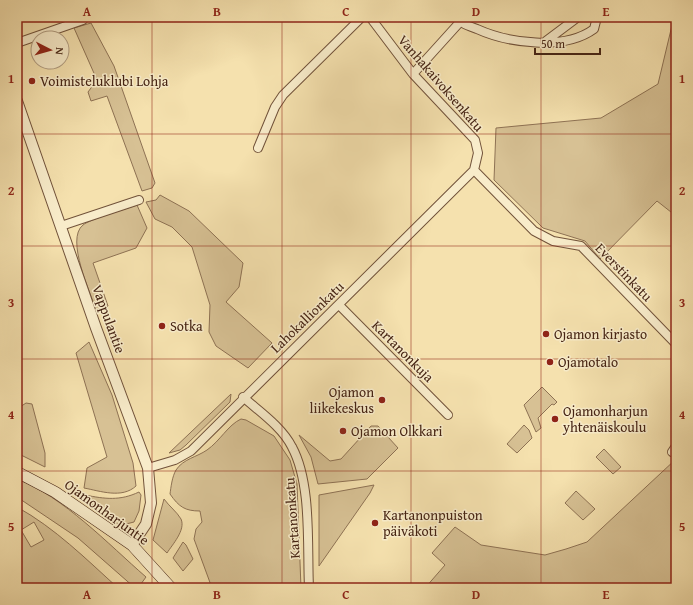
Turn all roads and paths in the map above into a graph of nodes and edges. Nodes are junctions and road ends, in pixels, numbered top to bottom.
1 (362, 17) edge
2 (370, 17) edge
3 (578, 17) edge
4 (597, 17) edge
5 (83, 20) dead end
6 (458, 20) edge
7 (545, 42) junction
8 (17, 43) edge
9 (413, 74) junction
10 (17, 101) edge
11 (258, 148) dead end
12 (474, 170) junction
13 (139, 200) dead end
14 (61, 226) junction
15 (339, 305) junction
16 (676, 344) edge
17 (243, 397) junction
18 (448, 415) dead end
19 (148, 468) junction
20 (17, 472) edge
21 (132, 545) junction
22 (171, 588) edge
23 (309, 588) edge

1 - 11 street
2 - 9 street, Vanhakaivoksenkatu
3 - 7 street
4 - 7 street
5 - 8 street
6 - 7 street
6 - 9 street
9 - 12 street, Vanhakaivoksenkatu
10 - 14 street, Vappulantie
12 - 15 street, Lahokallionkatu
12 - 16 street, Everstinkatu
13 - 14 street
14 - 19 street, Vappulantie
15 - 17 street, Lahokallionkatu
15 - 18 street, Kartanonkuja
17 - 19 street, Lahokallionkatu
17 - 23 street, Kartanonkatu
19 - 21 street, Vappulantie
20 - 21 main road, Ojamonharjuntie
21 - 22 main road, Ojamonharjuntie

